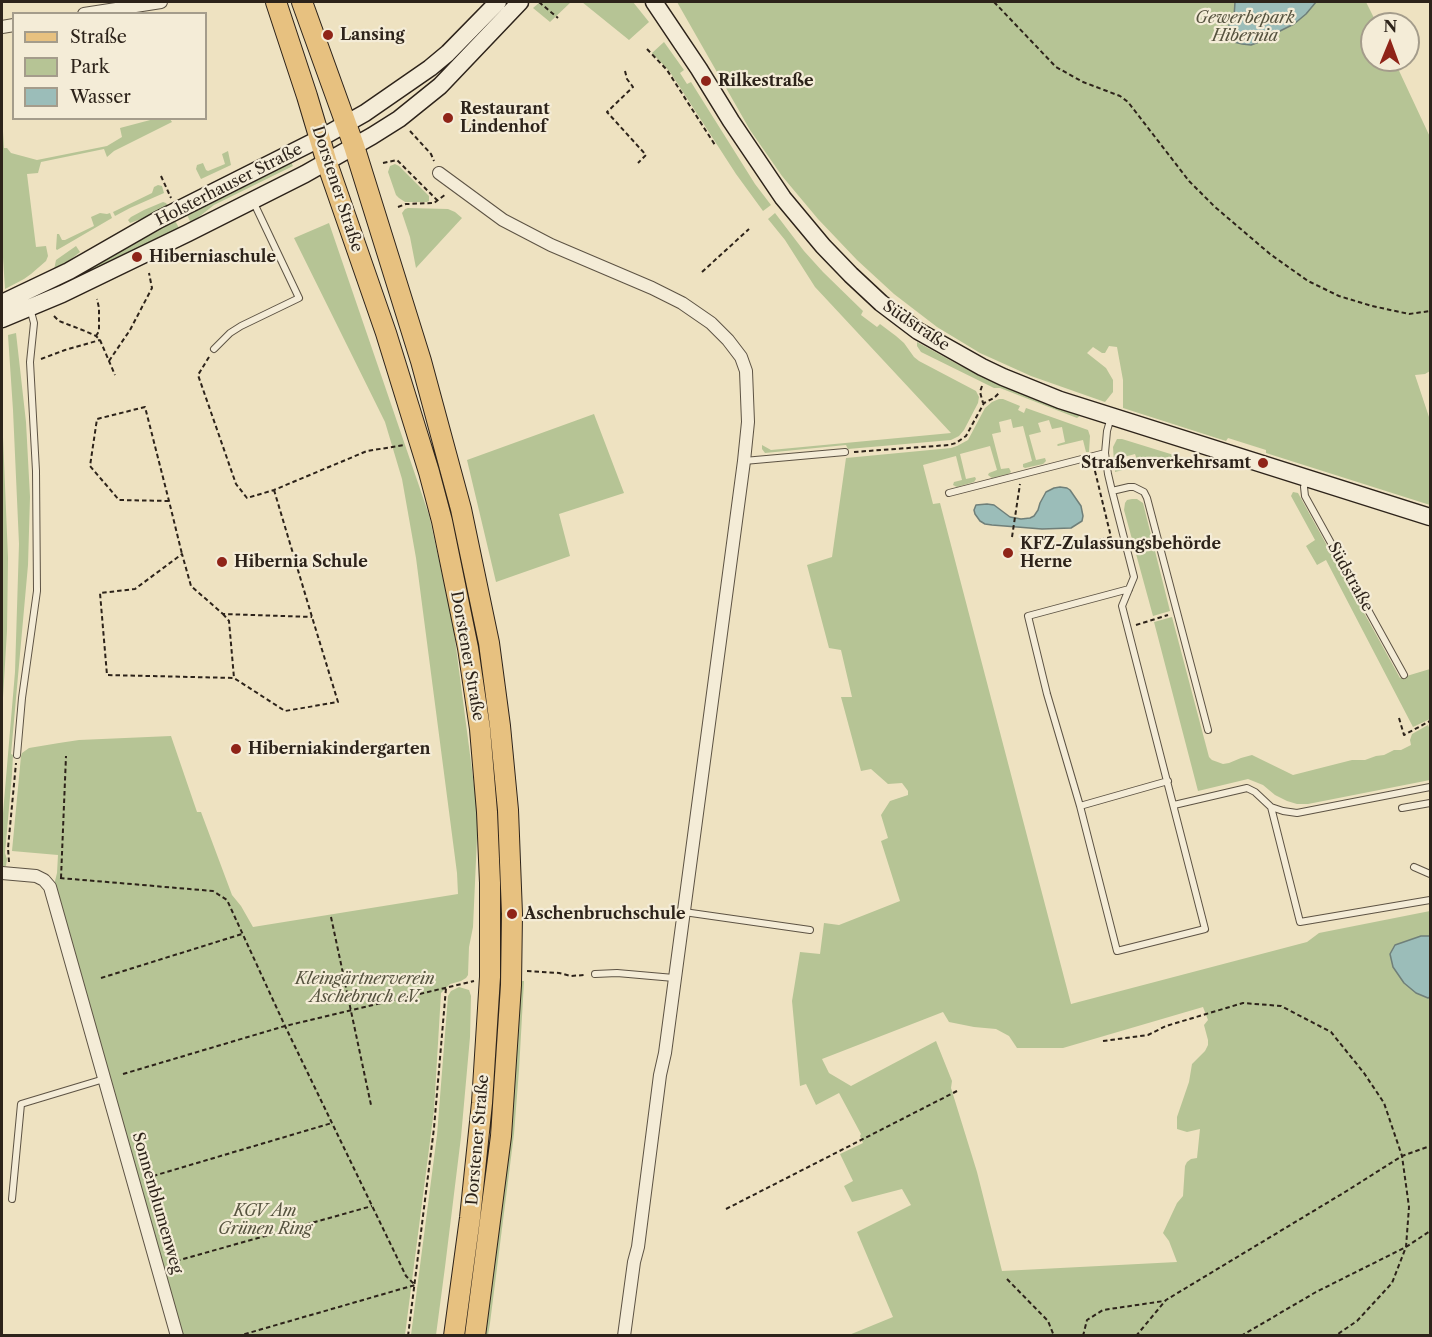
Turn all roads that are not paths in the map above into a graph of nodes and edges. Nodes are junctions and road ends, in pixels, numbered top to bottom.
1 (161, 2) edge
2 (276, 2) edge
3 (302, 2) edge
4 (498, 2) edge
5 (520, 2) edge
6 (654, 2) edge
7 (97, 12) edge
8 (346, 124) junction
9 (319, 139) junction
10 (354, 146) junction
11 (327, 163) junction
12 (439, 173) road end
13 (253, 200) junction
14 (2, 303) edge
15 (30, 307) junction
16 (2, 319) edge
17 (214, 349) road end
18 (1111, 416) junction
19 (845, 453) road end
20 (1105, 453) junction
21 (744, 461) junction
22 (1307, 477) junction
23 (1112, 491) junction
24 (949, 494) dead end
25 (1431, 517) edge
26 (1129, 589) junction
27 (1404, 675) dead end
28 (1209, 730) dead end
29 (17, 755) road end
30 (1168, 781) junction
31 (1431, 787) edge
32 (1431, 803) edge
33 (1174, 805) junction
34 (1080, 806) junction
35 (1271, 807) junction
36 (1402, 808) dead end
37 (1414, 867) dead end
38 (5, 873) edge
39 (1431, 874) edge
40 (1431, 900) edge
41 (683, 912) junction
42 (810, 930) dead end
43 (595, 974) road end
44 (674, 978) junction
45 (104, 1079) junction
46 (12, 1199) dead end
47 (177, 1335) edge
48 (454, 1335) edge
49 (475, 1335) edge
50 (624, 1335) edge

1 - 7 street
2 - 9 main road, Dorstener Straße
3 - 8 main road, Dorstener Straße
4 - 8 street, Holsterhauser Straße
5 - 10 street, Holsterhauser Straße
6 - 18 street, Südstraße
8 - 9 street, Holsterhauser Straße
8 - 10 main road, Dorstener Straße
9 - 11 main road, Dorstener Straße
9 - 14 street, Holsterhauser Straße
10 - 11 street, Holsterhauser Straße
10 - 49 main road, Dorstener Straße
11 - 13 street, Holsterhauser Straße
11 - 48 main road, Dorstener Straße
12 - 21 street
13 - 15 street, Holsterhauser Straße
13 - 17 lane
15 - 16 street, Holsterhauser Straße
15 - 29 lane
18 - 20 lane
18 - 22 street, Südstraße
19 - 21 lane
20 - 23 lane
20 - 24 lane
21 - 41 street
22 - 25 street, Südstraße
22 - 27 lane, Südstraße
23 - 26 lane
23 - 28 lane
26 - 30 lane
26 - 34 lane
30 - 33 lane
30 - 34 lane
31 - 35 lane
32 - 36 lane
33 - 34 lane
33 - 35 lane
35 - 40 lane
37 - 39 lane
38 - 45 street, Sonnenblumenweg
41 - 42 lane
41 - 44 street
43 - 44 lane
44 - 50 street
45 - 46 lane
45 - 47 street, Sonnenblumenweg

